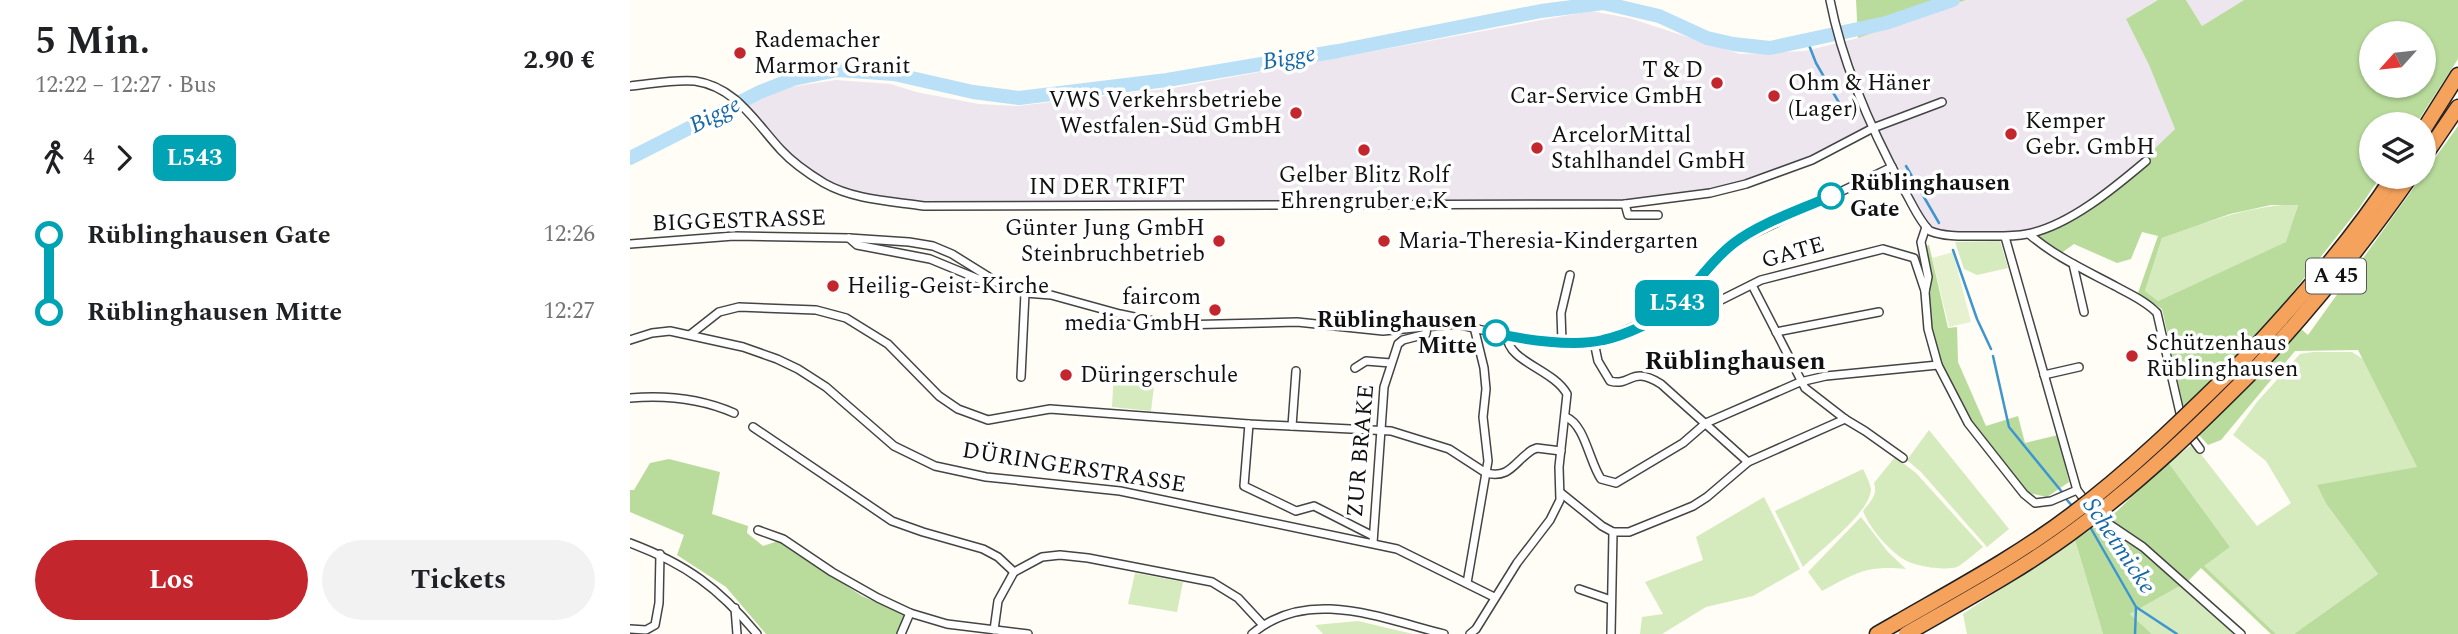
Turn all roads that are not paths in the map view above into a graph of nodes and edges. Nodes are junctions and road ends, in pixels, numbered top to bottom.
1 (1830, 0) edge
2 (2458, 75) edge
3 (630, 86) edge
4 (1942, 102) dead end
5 (2458, 107) edge
6 (2435, 112) edge
7 (1873, 128) junction
8 (2436, 139) edge
9 (2146, 161) dead end
10 (1892, 167) junction
11 (2384, 189) edge
12 (2401, 189) edge
13 (1625, 204) junction
14 (1658, 215) dead end
15 (1926, 227) junction
16 (2029, 234) junction
17 (2005, 237) junction
18 (849, 238) junction
19 (630, 244) edge
20 (2073, 264) junction
21 (1570, 275) dead end
22 (997, 282) junction
23 (1752, 285) junction
24 (1925, 292) junction
25 (1025, 293) junction
26 (1879, 312) dead end
27 (2084, 312) dead end
28 (1653, 319) junction
29 (1427, 326) junction
30 (1474, 327) junction
31 (1776, 332) junction
32 (691, 334) junction
33 (1507, 336) junction
34 (630, 340) edge
35 (1594, 341) junction
36 (1562, 342) junction
37 (1391, 363) junction
38 (2250, 363) junction
39 (1938, 365) junction
40 (2079, 367) dead end
41 (1355, 368) dead end
42 (1296, 371) dead end
43 (2044, 375) junction
44 (1021, 377) dead end
45 (1800, 382) junction
46 (630, 398) edge
47 (734, 413) dead end
48 (1566, 417) junction
49 (1845, 419) junction
50 (1706, 423) junction
51 (1249, 424) junction
52 (1292, 426) junction
53 (753, 427) dead end
54 (1382, 430) junction
55 (2200, 449) dead end
56 (1561, 451) junction
57 (1903, 458) dead end
58 (1748, 462) junction
59 (1486, 473) junction
60 (2077, 490) junction
61 (1561, 493) junction
62 (758, 530) dead end
63 (1614, 532) junction
64 (1373, 540) junction
65 (630, 544) edge
66 (660, 554) junction
67 (1014, 572) junction
68 (1467, 583) junction
69 (1579, 589) dead end
70 (1494, 597) junction
71 (1611, 600) junction
72 (735, 607) junction
73 (910, 613) junction
74 (1263, 625) junction
75 (1902, 628) edge
76 (630, 629) edge
77 (994, 630) junction
78 (737, 634) edge
79 (757, 634) edge
80 (901, 634) edge
81 (1028, 634) edge
82 (1252, 634) edge
83 (1444, 634) edge
84 (1470, 634) edge
85 (1611, 634) edge
86 (1877, 634) edge
87 (2241, 634) edge

1 - 7 street
2 - 6 highway
3 - 13 street, IN DER TRIFT
4 - 7 street, IN DER TRIFT
5 - 8 highway
7 - 10 street
7 - 13 street, IN DER TRIFT
9 - 16 street
10 - 15 street
10 - 28 street, BIGGESTRASSE
11 - 38 highway, A 45
12 - 38 highway, A 45
13 - 14 street, IN DER TRIFT
15 - 17 street
15 - 24 street
16 - 17 street
16 - 20 street
17 - 43 street
18 - 19 street, BIGGESTRASSE
18 - 22 street, BIGGESTRASSE
18 - 22 street, BIGGESTRASSE
20 - 27 street
20 - 55 street
21 - 36 street
22 - 25 street, BIGGESTRASSE
23 - 24 street, GATE
23 - 28 street, GATE
23 - 31 street
24 - 39 street
25 - 29 street, BIGGESTRASSE
25 - 44 street
26 - 31 street
28 - 35 street, BIGGESTRASSE
29 - 30 street, BIGGESTRASSE
29 - 37 street, ZUR BRAKE
30 - 33 street, BIGGESTRASSE
30 - 59 street
31 - 45 street
32 - 34 street, DÜRINGERSTRASSE
32 - 51 street
32 - 64 street, DÜRINGERSTRASSE
33 - 36 street, BIGGESTRASSE
33 - 48 street
35 - 36 street, BIGGESTRASSE
35 - 50 street
37 - 41 street, ZUR BRAKE
37 - 54 street, ZUR BRAKE
38 - 75 highway, A 45, bridge
39 - 45 street
39 - 60 street
40 - 43 street
42 - 52 street
43 - 60 street
45 - 49 street
45 - 50 street
46 - 47 street
48 - 50 street
48 - 56 street
49 - 57 street
49 - 58 street
50 - 58 street
51 - 52 street
51 - 64 street, DÜRINGERSTRASSE
52 - 54 street
53 - 67 street
54 - 59 street
54 - 64 street, ZUR BRAKE
56 - 59 street
56 - 61 street
58 - 63 street
59 - 68 street
60 - 87 street
61 - 63 street
61 - 70 street
62 - 73 street
63 - 71 street
64 - 68 street, DÜRINGERSTRASSE
65 - 66 street
66 - 72 street
66 - 76 street
67 - 74 street
67 - 77 street
68 - 70 street, DÜRINGERSTRASSE
69 - 71 street
70 - 84 street
71 - 85 street
72 - 78 street
72 - 79 street
73 - 77 street
73 - 80 street
74 - 82 street
74 - 83 street
75 - 86 highway, A 45
77 - 81 street

